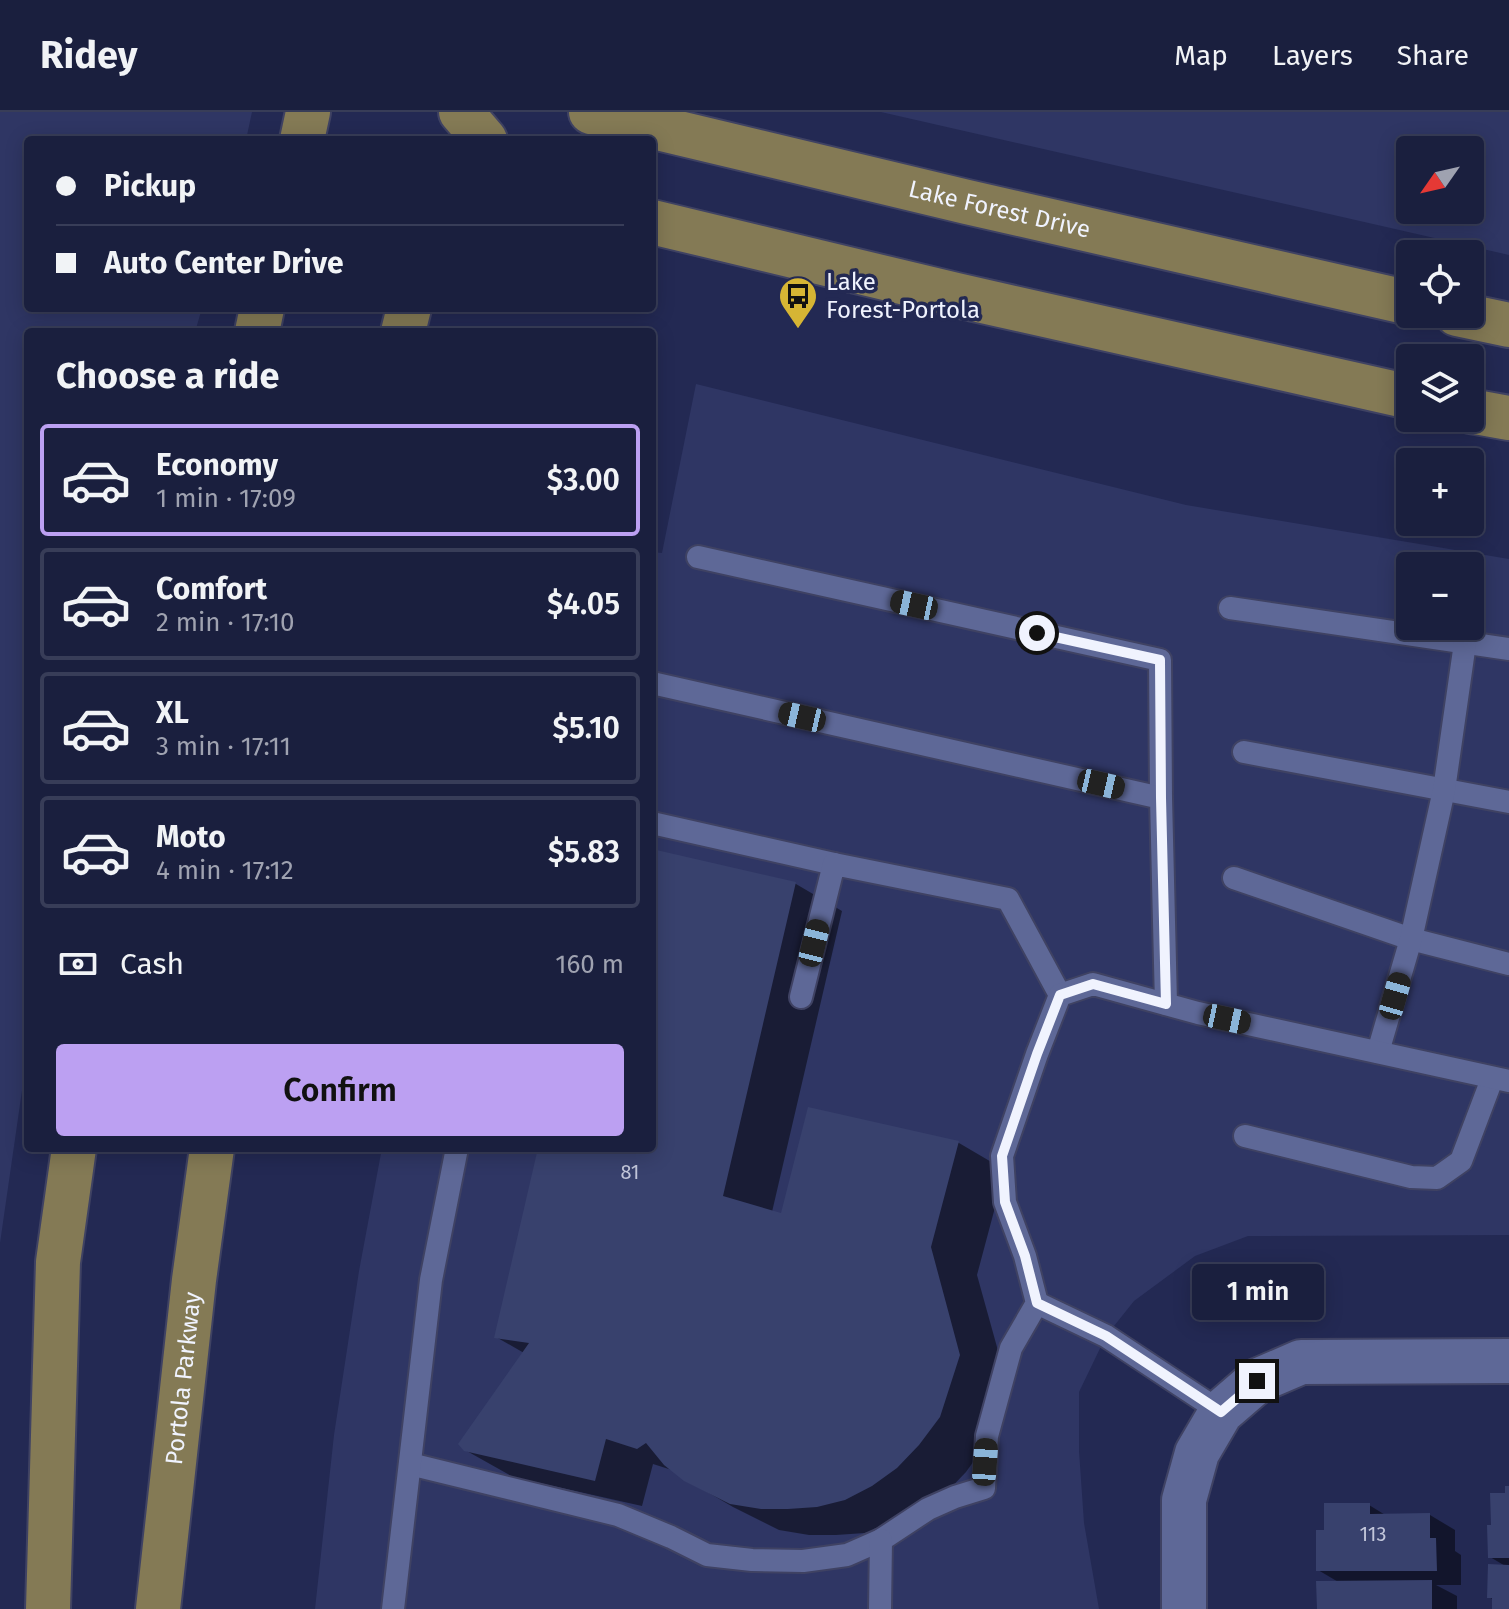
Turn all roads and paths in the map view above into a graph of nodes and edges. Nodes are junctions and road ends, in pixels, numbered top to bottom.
1 (308, 112) edge
2 (459, 112) edge
3 (591, 112) edge
4 (303, 136) edge
5 (451, 136) edge
6 (481, 136) edge
7 (656, 223) edge
8 (1396, 300) edge
9 (1484, 320) edge
10 (1509, 325) edge
11 (1396, 394) edge
12 (1484, 414) edge
13 (1509, 418) edge
14 (698, 557) dead end
15 (1230, 608) dead end
16 (1465, 643) junction
17 (1509, 649) edge
18 (656, 684) edge
19 (1244, 752) dead end
20 (1444, 790) junction
21 (1161, 798) junction
22 (1509, 802) edge
23 (656, 824) edge
24 (834, 864) junction
25 (1234, 878) dead end
26 (1411, 939) junction
27 (1509, 964) edge
28 (1060, 995) junction
29 (801, 997) dead end
30 (1166, 1004) junction
31 (1378, 1052) junction
32 (1501, 1080) edge
33 (1245, 1136) dead end
34 (73, 1152) edge
35 (211, 1152) edge
36 (456, 1152) edge
37 (1037, 1303) junction
38 (1509, 1361) edge
39 (1221, 1412) junction
40 (410, 1464) junction
41 (881, 1540) junction
42 (48, 1609) edge
43 (158, 1609) edge
44 (393, 1609) edge
45 (880, 1609) edge
46 (1184, 1609) edge

1 - 4 main road
2 - 5 main road
2 - 6 main road
3 - 8 main road, Lake Forest Drive
7 - 11 main road
9 - 10 main road
12 - 13 main road
14 - 21 lane
15 - 16 lane
16 - 17 lane
16 - 20 lane
18 - 21 lane
19 - 20 lane
20 - 22 lane
20 - 26 lane
21 - 30 lane
23 - 24 lane
24 - 28 lane
24 - 29 lane
25 - 26 lane
26 - 27 lane
26 - 31 lane
28 - 30 lane
28 - 37 lane
30 - 31 lane
31 - 32 lane
32 - 33 lane
34 - 42 main road
35 - 43 main road, Portola Parkway
36 - 40 lane
37 - 39 lane
37 - 41 lane
38 - 39 street
39 - 46 street
40 - 41 lane
40 - 44 lane
41 - 45 lane

